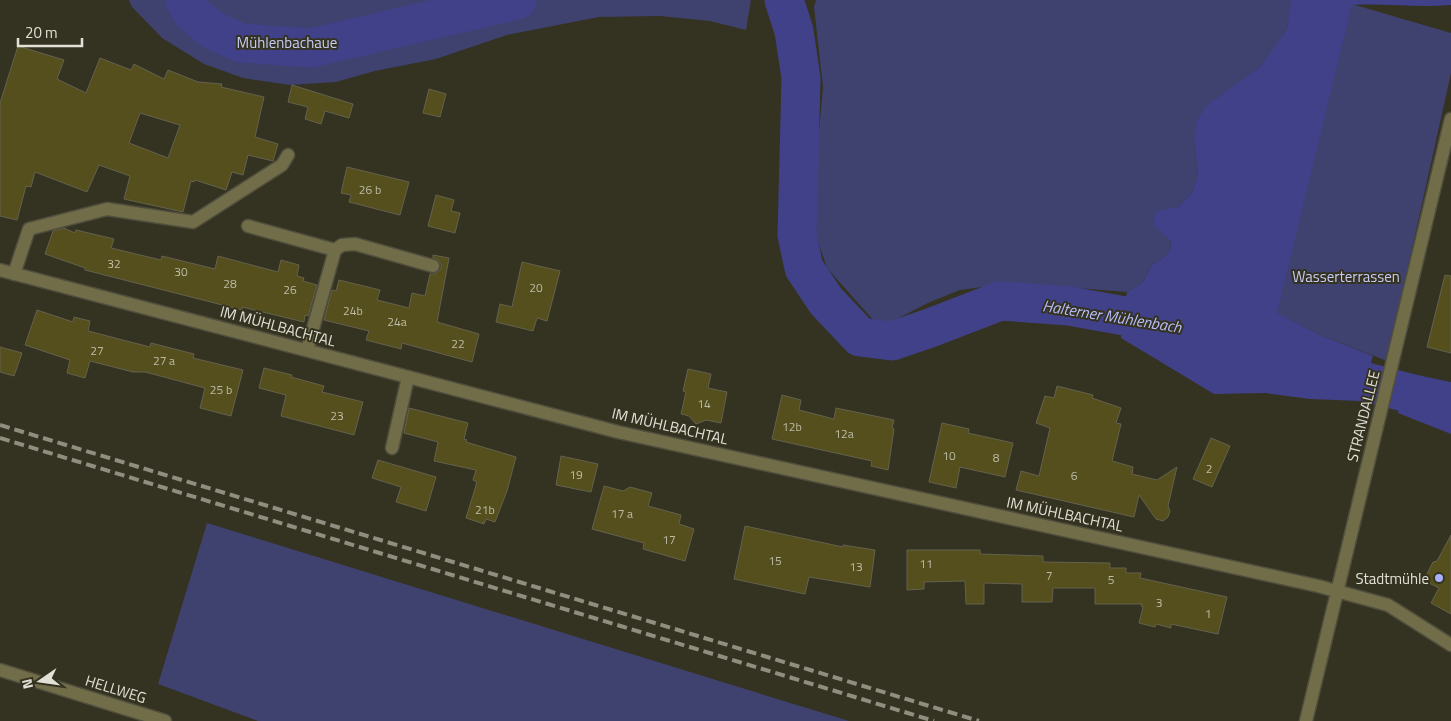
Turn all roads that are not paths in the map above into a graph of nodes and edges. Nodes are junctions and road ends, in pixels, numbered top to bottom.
1 (1451, 119) edge
2 (288, 155) dead end
3 (248, 226) dead end
4 (335, 250) junction
5 (433, 266) dead end
6 (0, 270) edge
7 (14, 274) junction
8 (307, 350) junction
9 (408, 377) junction
10 (392, 448) dead end
11 (1337, 591) junction
12 (1451, 645) edge
13 (0, 670) edge
14 (166, 721) edge
15 (1306, 721) edge

1 - 11 street, STRANDALLEE
2 - 7 street
3 - 4 street
4 - 5 street
4 - 8 street
6 - 7 street, IM MÜHLBACHTAL
7 - 8 street, IM MÜHLBACHTAL
8 - 9 street, IM MÜHLBACHTAL
9 - 10 street
9 - 11 street, IM MÜHLBACHTAL
11 - 12 street, IM MÜHLBACHTAL
11 - 15 street, STRANDALLEE
13 - 14 street, HELLWEG

